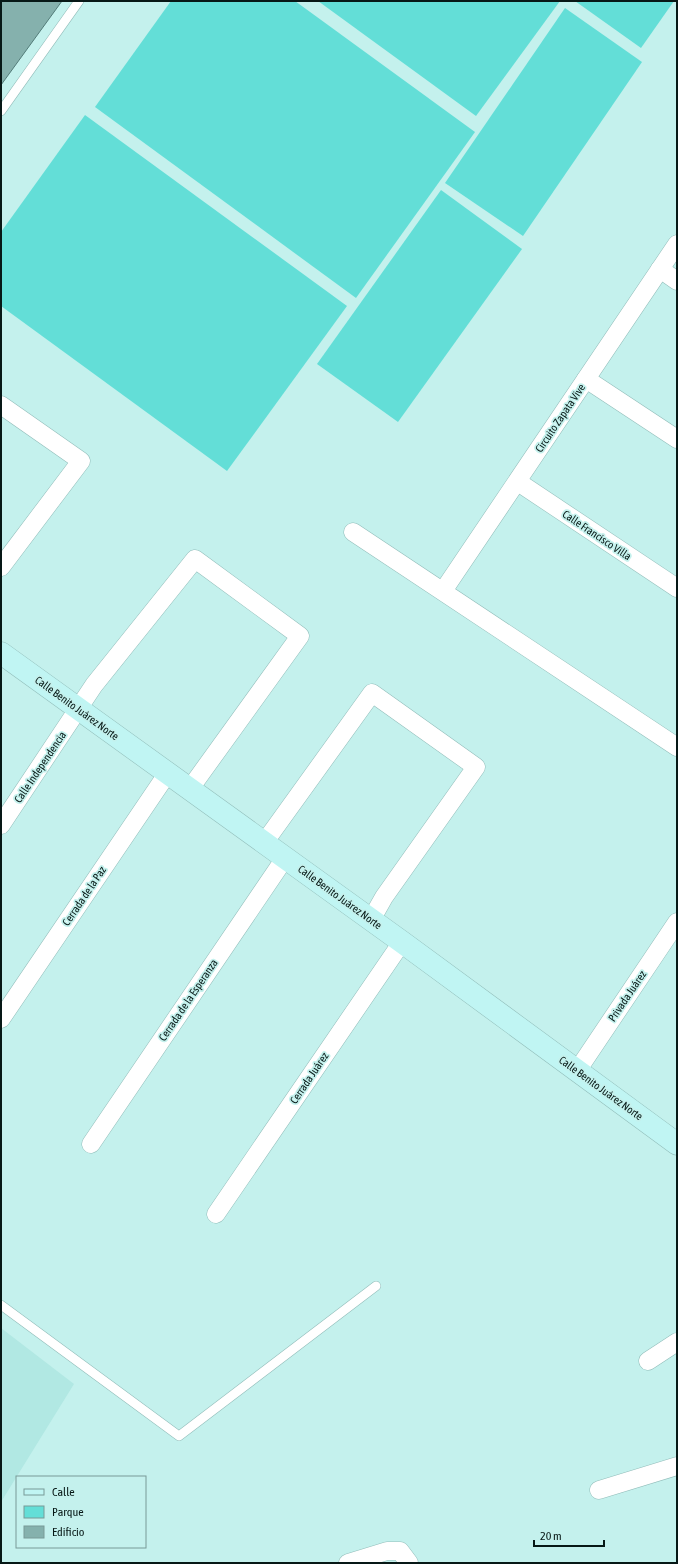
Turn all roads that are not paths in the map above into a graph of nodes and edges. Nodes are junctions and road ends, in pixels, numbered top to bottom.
1 (79, 1) edge
2 (1, 111) edge
3 (677, 244) edge
4 (660, 269) junction
5 (677, 281) edge
6 (586, 379) junction
7 (1, 405) edge
8 (677, 439) edge
9 (518, 482) junction
10 (354, 532) dead end
11 (1, 567) edge
12 (677, 588) edge
13 (443, 591) junction
14 (1, 653) edge
15 (79, 710) junction
16 (677, 747) edge
17 (167, 774) junction
18 (189, 790) junction
19 (1, 825) edge
20 (264, 843) junction
21 (285, 858) junction
22 (371, 920) junction
23 (677, 922) edge
24 (402, 942) junction
25 (1, 1019) edge
26 (577, 1071) junction
27 (91, 1144) dead end
28 (677, 1144) edge
29 (216, 1214) dead end
30 (376, 1286) dead end
31 (1, 1304) edge
32 (677, 1342) edge
33 (648, 1361) dead end
34 (677, 1466) edge
35 (599, 1490) dead end
36 (348, 1563) edge
37 (409, 1563) edge

1 - 2 lane
3 - 4 street, Circuito Zapata Vive
4 - 5 street
4 - 6 street, Circuito Zapata Vive
6 - 8 street
6 - 9 street, Circuito Zapata Vive
7 - 11 street
9 - 12 street, Calle Francisco Villa
9 - 13 street, Circuito Zapata Vive
10 - 13 street
13 - 16 street
14 - 15 street, Calle Benito Juárez Norte
15 - 17 street, Calle Benito Juárez Norte
15 - 18 street, Calle Independencia
15 - 19 street, Calle Independencia
17 - 18 street, Calle Benito Juárez Norte
17 - 25 street, Cerrada de la Paz
18 - 20 street, Calle Benito Juárez Norte
20 - 21 street, Calle Benito Juárez Norte
20 - 22 street
21 - 22 street, Calle Benito Juárez Norte
21 - 27 street, Cerrada de la Esperanza
22 - 24 street, Calle Benito Juárez Norte
23 - 26 street, Privada Juárez
24 - 26 street, Calle Benito Juárez Norte
24 - 29 street, Cerrada Juárez
26 - 28 street, Calle Benito Juárez Norte
30 - 31 lane
32 - 33 street
34 - 35 street
36 - 37 street

